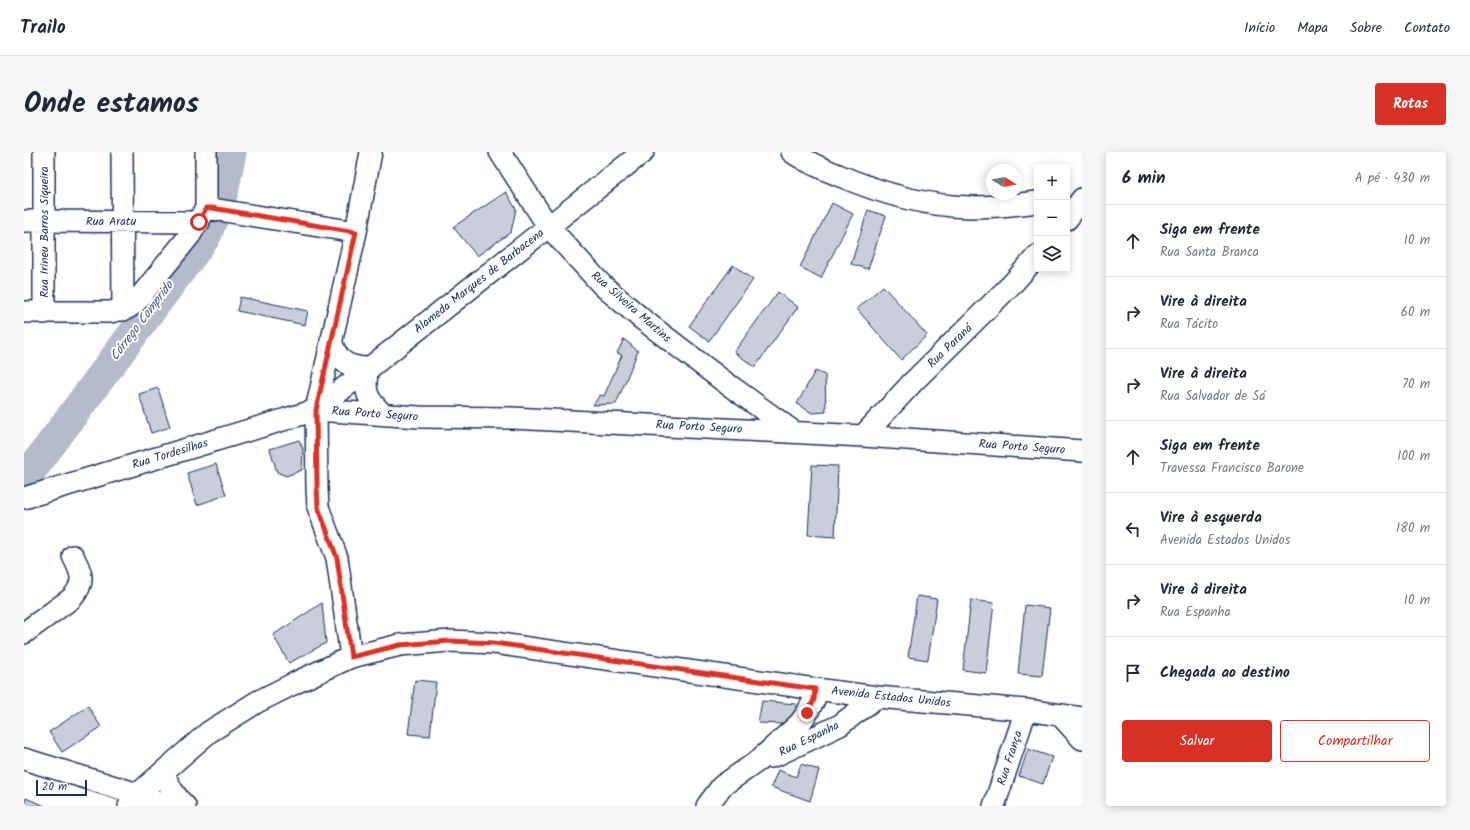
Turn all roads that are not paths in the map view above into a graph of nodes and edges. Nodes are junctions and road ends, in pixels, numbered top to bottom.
1 (44, 152) edge
2 (122, 152) edge
3 (206, 152) edge
4 (371, 152) edge
5 (500, 152) edge
6 (643, 152) edge
7 (792, 152) edge
8 (1082, 195) edge
9 (1070, 197) edge
10 (1082, 199) edge
11 (1034, 202) edge
12 (209, 212) junction
13 (1070, 215) edge
14 (34, 221) edge
15 (122, 221) junction
16 (548, 226) junction
17 (356, 232) junction
18 (1034, 259) edge
19 (123, 310) junction
20 (34, 313) edge
21 (331, 341) junction
22 (368, 368) junction
23 (316, 410) junction
24 (384, 415) junction
25 (794, 432) junction
26 (863, 436) junction
27 (1082, 452) edge
28 (24, 498) edge
29 (73, 556) dead end
30 (24, 633) edge
31 (351, 657) junction
32 (815, 689) junction
33 (877, 697) junction
34 (1026, 710) junction
35 (1060, 715) junction
36 (1082, 718) edge
37 (1082, 739) edge
38 (24, 759) edge
39 (758, 761) junction
40 (163, 772) junction
41 (133, 800) edge
42 (170, 806) edge
43 (185, 806) edge
44 (707, 806) edge
45 (994, 806) edge

1 - 14 street, Rua Irineu Barros Siqueira
2 - 15 street
3 - 12 street
4 - 17 street
5 - 16 street, Rua Silveira Martins
6 - 16 street, Alameda Marques de Barbacena
7 - 11 street
8 - 9 street
10 - 13 street
12 - 15 street, Rua Aratu
12 - 17 street, Rua Aratu
12 - 19 street
14 - 15 street, Rua Aratu
14 - 20 street, Rua Irineu Barros Siqueira
15 - 19 street
16 - 22 street, Alameda Marques de Barbacena
16 - 25 street, Rua Silveira Martins
17 - 21 street
18 - 26 street, Rua Paraná
19 - 20 street
21 - 22 street
21 - 23 street
22 - 23 street, Alameda Marques de Barbacena
22 - 24 street
23 - 24 street, Rua Porto Seguro
23 - 28 street, Rua Tordesilhas
23 - 31 street
24 - 25 street, Rua Porto Seguro
25 - 26 street, Rua Porto Seguro
26 - 27 street, Rua Porto Seguro
29 - 30 street
31 - 32 street, Avenida Estados Unidos
31 - 40 street, Avenida Estados Unidos
32 - 33 street, Avenida Estados Unidos
32 - 39 street, Rua Espanha
33 - 34 street, Avenida Estados Unidos
33 - 39 street, Rua Espanha
34 - 35 street, Avenida Estados Unidos
34 - 45 street, Rua França
35 - 36 street, Avenida Estados Unidos
35 - 37 street
38 - 41 street
39 - 44 street, Rua Espanha
40 - 41 street, Avenida Estados Unidos
40 - 43 street
41 - 42 street

